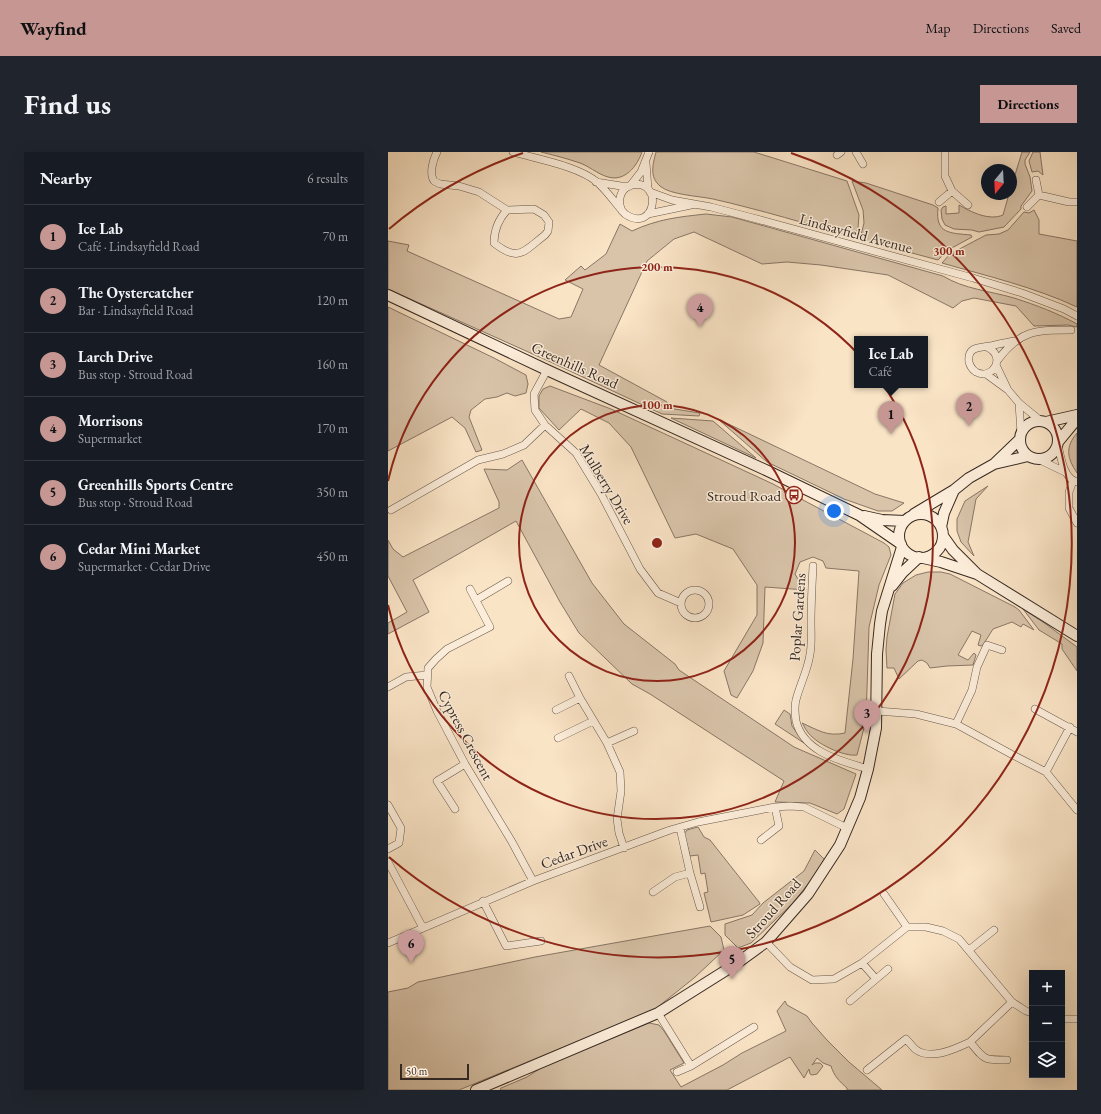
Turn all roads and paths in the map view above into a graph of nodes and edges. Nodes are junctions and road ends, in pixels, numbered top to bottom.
1 (513, 152) edge
2 (649, 152) edge
3 (856, 152) edge
4 (945, 152) edge
5 (434, 154) edge
6 (646, 161) junction
7 (863, 164) dead end
8 (1036, 180) dead end
9 (596, 182) junction
10 (629, 186) junction
11 (649, 191) junction
12 (952, 191) junction
13 (1039, 195) junction
14 (939, 202) dead end
15 (1077, 202) edge
16 (695, 205) junction
17 (968, 205) dead end
18 (1027, 207) dead end
19 (506, 210) junction
20 (622, 211) junction
21 (648, 214) junction
22 (388, 295) edge
23 (1077, 316) edge
24 (1071, 330) dead end
25 (1015, 340) junction
26 (987, 347) junction
27 (997, 363) junction
28 (547, 370) junction
29 (986, 374) junction
30 (1008, 390) junction
31 (1019, 403) junction
32 (1077, 415) edge
33 (1077, 419) edge
34 (1043, 422) junction
35 (545, 425) junction
36 (1020, 436) junction
37 (1058, 444) junction
38 (1028, 456) junction
39 (1040, 460) junction
40 (994, 464) junction
41 (1065, 472) junction
42 (1075, 482) edge
43 (954, 490) junction
44 (391, 510) dead end
45 (858, 515) junction
46 (909, 518) junction
47 (1077, 522) edge
48 (942, 531) junction
49 (901, 545) junction
50 (921, 557) junction
51 (813, 566) dead end
52 (977, 574) junction
53 (508, 581) dead end
54 (470, 589) dead end
55 (890, 589) junction
56 (476, 600) junction
57 (682, 603) dead end
58 (1077, 636) edge
59 (1002, 650) dead end
60 (427, 675) junction
61 (569, 676) dead end
62 (388, 687) edge
63 (580, 698) junction
64 (1035, 709) dead end
65 (556, 710) dead end
66 (877, 711) junction
67 (593, 721) junction
68 (956, 724) junction
69 (1070, 727) junction
70 (634, 731) dead end
71 (1077, 732) edge
72 (558, 738) dead end
73 (607, 744) junction
74 (465, 764) junction
75 (868, 769) junction
76 (1046, 772) junction
77 (388, 805) edge
78 (775, 807) junction
79 (455, 809) dead end
80 (1077, 810) edge
81 (680, 828) junction
82 (847, 828) junction
83 (761, 840) dead end
84 (624, 848) junction
85 (388, 849) edge
86 (388, 862) edge
87 (690, 873) junction
88 (533, 881) junction
89 (654, 892) dead end
90 (884, 894) dead end
91 (483, 901) junction
92 (700, 907) dead end
93 (907, 927) junction
94 (422, 928) junction
95 (994, 930) dead end
96 (541, 941) dead end
97 (766, 942) junction
98 (388, 943) edge
99 (969, 950) junction
100 (862, 963) junction
101 (888, 969) dead end
102 (876, 979) junction
103 (850, 1001) dead end
104 (1012, 1002) junction
105 (1029, 1012) edge
106 (658, 1013) junction
107 (1065, 1019) edge
108 (1077, 1019) edge
109 (754, 1027) dead end
110 (970, 1042) junction
111 (1007, 1060) dead end
112 (691, 1066) junction
113 (867, 1070) dead end
114 (677, 1072) dead end
115 (488, 1088) edge
116 (476, 1090) edge

1 - 9 street, Lindsayfield Avenue
2 - 6 street
3 - 7 street
4 - 12 street
5 - 19 street
6 - 10 street
6 - 11 street
8 - 13 street
9 - 10 street, Lindsayfield Avenue
9 - 20 street, Lindsayfield Avenue
10 - 11 street, Lindsayfield Avenue
10 - 20 street
11 - 16 street, Lindsayfield Avenue
11 - 21 street
12 - 14 street
12 - 17 street
13 - 15 street
13 - 18 street
16 - 21 street, Lindsayfield Avenue
16 - 23 street, Lindsayfield Avenue
19 - 19 street
20 - 21 street, Lindsayfield Avenue
22 - 28 street, Greenhills Road
24 - 25 street
25 - 26 street
25 - 27 street
26 - 27 street
26 - 29 street
27 - 29 street
27 - 30 street
28 - 35 street, Mulberry Drive
28 - 45 street, Greenhills Road
29 - 30 street
30 - 31 street
31 - 34 street
31 - 36 street
32 - 34 street
33 - 37 street
34 - 36 street
34 - 37 street
35 - 44 street
35 - 57 street, Mulberry Drive
36 - 38 street
36 - 40 street
37 - 39 street
37 - 41 street
38 - 39 street
38 - 40 street
39 - 41 street
40 - 43 street
41 - 42 street
42 - 47 street
43 - 46 street
43 - 48 street
45 - 46 street, Greenhills Road
45 - 49 street, Greenhills Road
46 - 48 street
46 - 49 street
48 - 50 street
48 - 52 street
49 - 50 street
49 - 55 street, Stroud Road
50 - 52 street
50 - 55 street, Stroud Road
51 - 75 street, Poplar Gardens
52 - 58 street
53 - 56 street
54 - 56 street, Cypress Crescent
55 - 66 street, Stroud Road
56 - 60 street, Cypress Crescent
59 - 68 street
60 - 62 street
60 - 74 street, Cypress Crescent
61 - 63 street
63 - 65 street
63 - 67 street
64 - 69 street
66 - 68 street
66 - 75 street, Stroud Road
67 - 72 street
67 - 73 street
68 - 76 street
69 - 71 street
69 - 76 street
70 - 73 street
73 - 84 street
74 - 79 street
74 - 88 street, Cypress Crescent
75 - 82 street, Stroud Road
76 - 80 street
77 - 85 street
78 - 81 street, Cedar Drive
78 - 82 street, Cedar Drive
78 - 83 street
81 - 84 street, Cedar Drive
81 - 87 street
82 - 97 street, Stroud Road
84 - 88 street, Cedar Drive
86 - 94 street
87 - 89 street
87 - 92 street
88 - 91 street, Cedar Drive
90 - 93 street
91 - 94 street, Cedar Drive
91 - 96 street
93 - 99 street
93 - 100 street
94 - 98 street, Cedar Drive
95 - 99 street
97 - 100 street
97 - 106 street, Stroud Road
99 - 104 street
100 - 102 street
101 - 102 street
102 - 103 street
104 - 105 street
104 - 110 street
106 - 112 street
106 - 115 street, Stroud Road
107 - 108 street
109 - 112 street
110 - 111 street
110 - 113 street
112 - 114 street
115 - 116 street, Stroud Road

